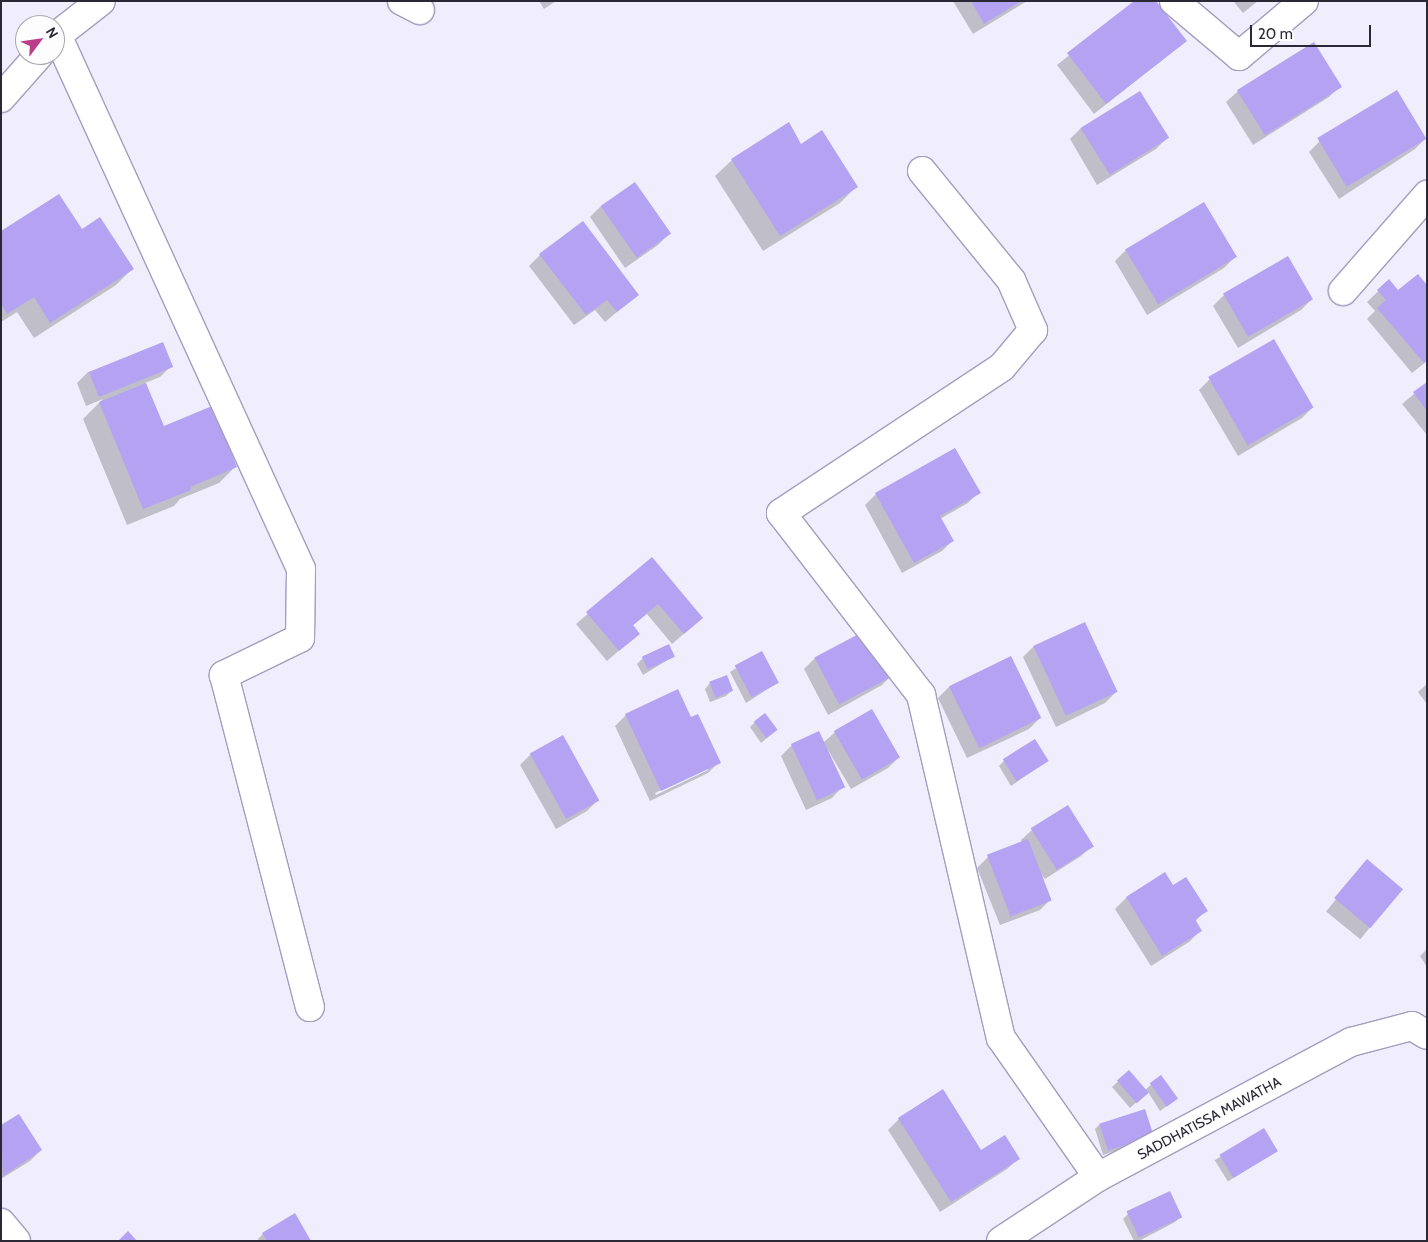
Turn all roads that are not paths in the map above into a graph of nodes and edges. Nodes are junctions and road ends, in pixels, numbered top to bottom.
1 (101, 1) edge
2 (1174, 1) edge
3 (1304, 1) edge
4 (65, 29) edge
5 (65, 56) edge
6 (30, 65) edge
7 (1, 98) edge
8 (922, 171) dead end
9 (1427, 195) edge
10 (1343, 291) dead end
11 (310, 1008) dead end
12 (1427, 1035) edge
13 (1098, 1177) junction
14 (1, 1223) edge
15 (16, 1241) edge
16 (1001, 1241) edge

1 - 4 street
2 - 3 street
5 - 11 street
6 - 7 street
8 - 13 street
9 - 10 street
12 - 13 street, SADDHATISSA MAWATHA
13 - 16 street, SADDHATISSA MAWATHA
14 - 15 street

